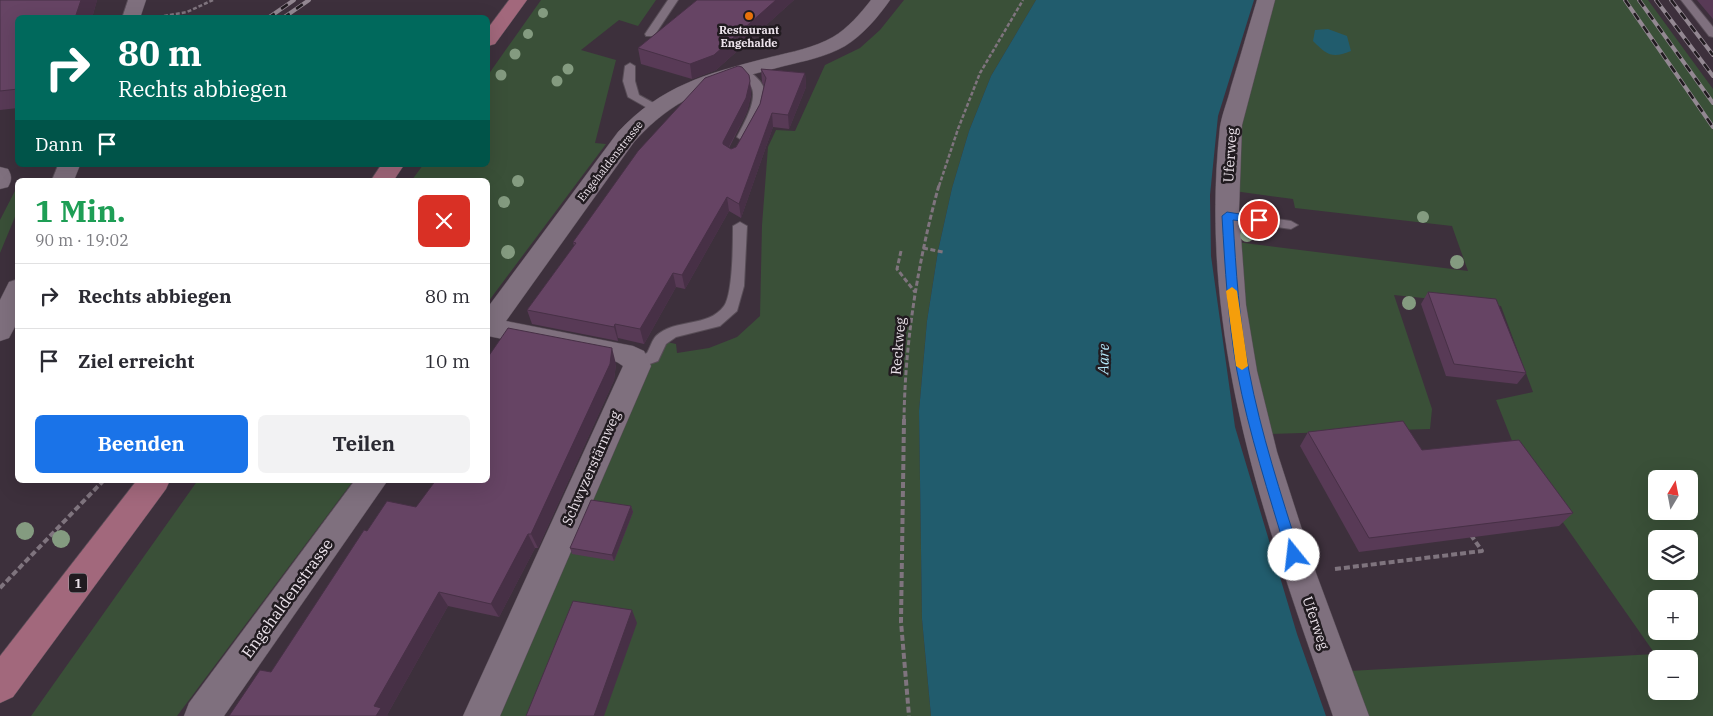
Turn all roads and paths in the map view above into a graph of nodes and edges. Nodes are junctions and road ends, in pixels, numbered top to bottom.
1 (138, 0) edge
2 (213, 0) edge
3 (518, 0) edge
4 (673, 0) edge
5 (881, 0) edge
6 (1023, 0) edge
7 (1266, 0) edge
8 (1686, 0) edge
9 (133, 15) edge
10 (170, 15) edge
11 (650, 34) dead end
12 (1713, 34) edge
13 (490, 37) edge
14 (630, 66) dead end
15 (741, 71) junction
16 (655, 108) junction
17 (736, 150) edge
18 (392, 167) edge
19 (0, 174) edge
20 (384, 178) edge
21 (0, 182) edge
22 (1227, 216) junction
23 (1292, 225) dead end
24 (740, 226) edge
25 (923, 248) junction
26 (902, 251) dead end
27 (943, 252) dead end
28 (915, 293) junction
29 (15, 295) edge
30 (490, 323) edge
31 (490, 326) edge
32 (0, 331) edge
33 (636, 362) junction
34 (101, 483) edge
35 (153, 483) edge
36 (371, 483) edge
37 (1468, 530) edge
38 (1299, 573) junction
39 (0, 588) edge
40 (0, 685) edge
41 (202, 716) edge
42 (481, 716) edge
43 (909, 716) edge
44 (1351, 716) edge

1 - 9 street
2 - 10 path
3 - 13 main road
4 - 11 lane
5 - 15 street, Engehaldenstrasse
6 - 25 path, Reckweg
7 - 22 street, Uferweg
8 - 12 lane
14 - 16 lane
15 - 16 street, Engehaldenstrasse
15 - 17 lane
16 - 30 street, Engehaldenstrasse
18 - 20 main road
19 - 21 street
22 - 23 lane
22 - 38 street, Uferweg
24 - 33 lane
25 - 27 path
25 - 28 path, Reckweg
26 - 28 path
28 - 43 path, Reckweg
29 - 32 street
31 - 33 street
33 - 42 street, Schwyzerstärnweg
34 - 39 path
35 - 40 main road, 1
36 - 41 street, Engehaldenstrasse
37 - 38 path
38 - 44 street, Uferweg

